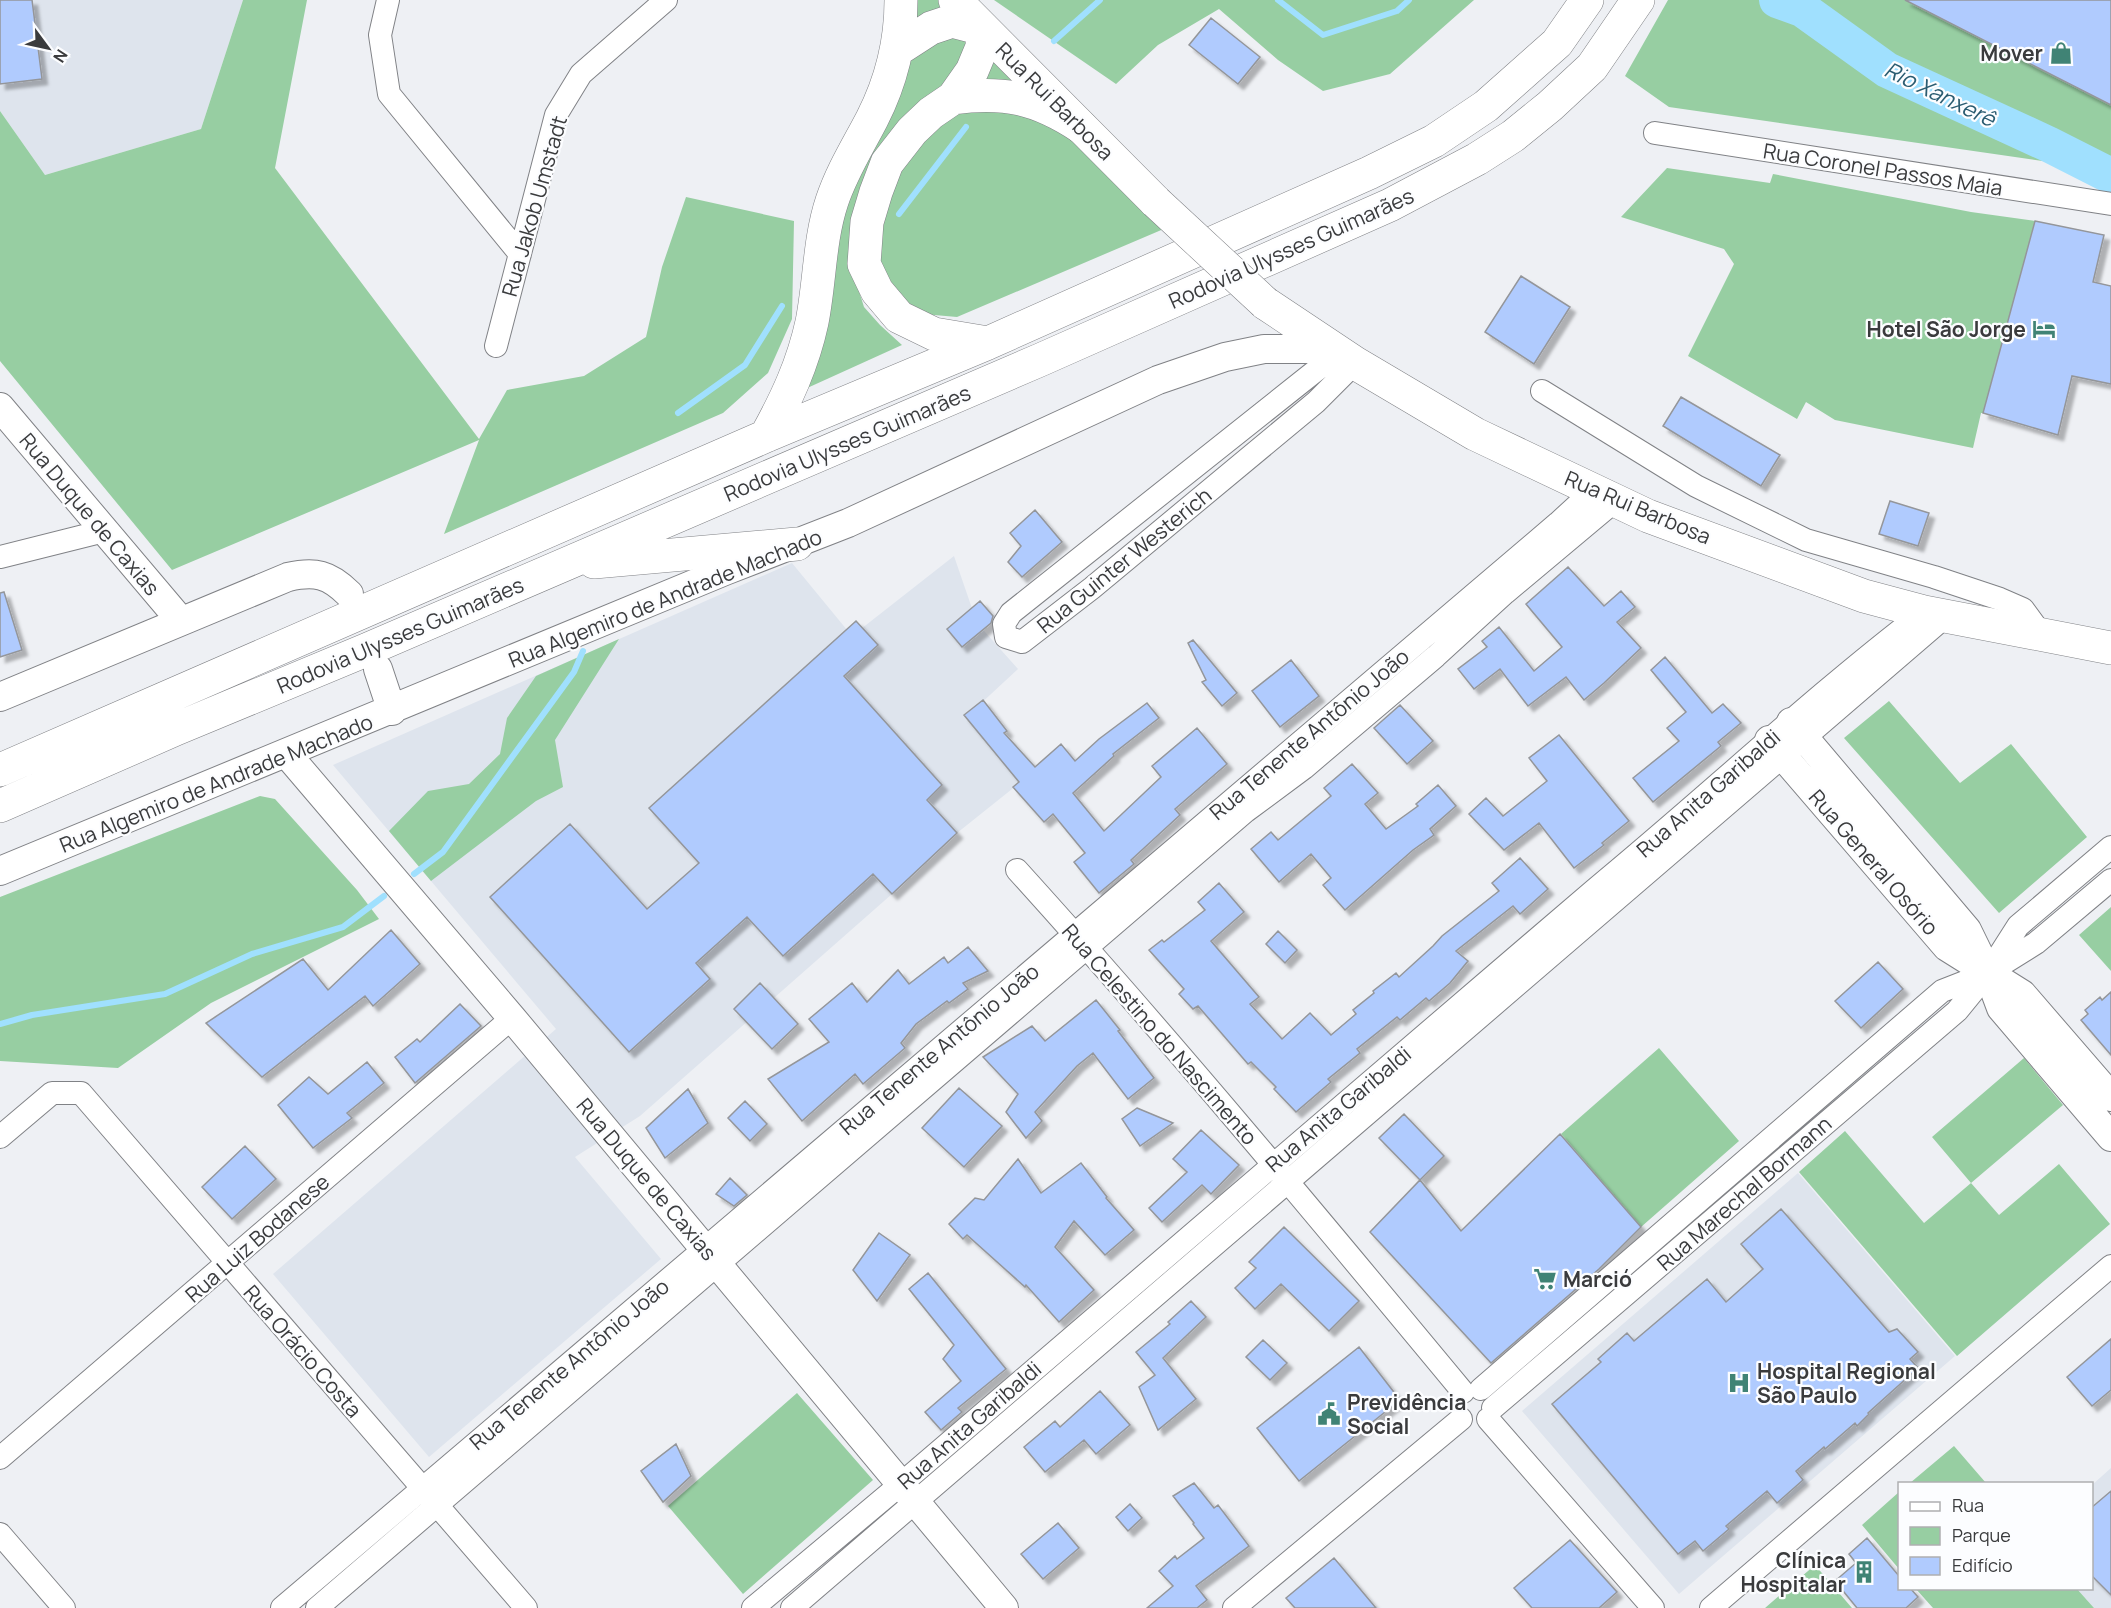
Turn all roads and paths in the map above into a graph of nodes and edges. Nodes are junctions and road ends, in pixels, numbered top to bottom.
1 (388, 0) edge
2 (666, 0) edge
3 (901, 0) edge
4 (955, 0) edge
5 (1587, 0) edge
6 (1638, 0) edge
7 (983, 29) junction
8 (897, 50) junction
9 (953, 98) junction
10 (1081, 127) junction
11 (1655, 133) dead end
12 (2111, 204) edge
13 (520, 254) junction
14 (988, 343) junction
15 (496, 346) dead end
16 (1342, 355) junction
17 (1542, 391) dead end
18 (0, 406) edge
19 (766, 436) junction
20 (1223, 444) junction
21 (1240, 465) junction
22 (1605, 495) junction
23 (1151, 501) junction
24 (1168, 525) junction
25 (104, 531) junction
26 (797, 544) junction
27 (0, 557) edge
28 (566, 564) junction
29 (1071, 565) junction
30 (1499, 586) junction
31 (1092, 588) junction
32 (349, 594) dead end
33 (1935, 614) junction
34 (181, 621) junction
35 (2042, 635) junction
36 (1421, 639) junction
37 (2111, 648) edge
38 (1436, 656) junction
39 (378, 669) dead end
40 (0, 697) edge
41 (1350, 699) junction
42 (392, 711) junction
43 (1366, 717) junction
44 (1797, 729) junction
45 (1776, 748) junction
46 (1288, 752) junction
47 (286, 753) junction
48 (1304, 768) junction
49 (0, 770) edge
50 (1240, 805) junction
51 (0, 806) edge
52 (1855, 819) junction
53 (2111, 848) edge
54 (1017, 870) dead end
55 (0, 871) edge
56 (2075, 877) junction
57 (2111, 880) edge
58 (2091, 897) junction
59 (1081, 941) junction
60 (1988, 973) junction
61 (513, 1018) junction
62 (1875, 1049) junction
63 (2064, 1062) junction
64 (1890, 1068) junction
65 (1382, 1085) junction
66 (2111, 1097) edge
67 (1797, 1116) junction
68 (2110, 1133) edge
69 (1812, 1135) junction
70 (0, 1137) edge
71 (1273, 1164) junction
72 (1287, 1181) junction
73 (1679, 1217) junction
74 (1695, 1235) junction
75 (1176, 1247) junction
76 (711, 1256) junction
77 (228, 1264) junction
78 (1191, 1265) junction
79 (2111, 1266) edge
80 (1107, 1307) junction
81 (1558, 1322) junction
82 (1122, 1324) junction
83 (1574, 1339) junction
84 (1031, 1372) junction
85 (1047, 1389) junction
86 (1472, 1390) junction
87 (1490, 1413) junction
88 (1461, 1419) junction
89 (0, 1458) edge
90 (909, 1492) junction
91 (430, 1497) junction
92 (0, 1534) edge
93 (327, 1570) junction
94 (799, 1570) junction
95 (342, 1587) junction
96 (814, 1589) junction
97 (63, 1608) edge
98 (282, 1608) edge
99 (317, 1608) edge
100 (526, 1608) edge
101 (753, 1608) edge
102 (792, 1608) edge
103 (1004, 1608) edge
104 (1234, 1608) edge
105 (1653, 1608) edge
106 (1712, 1608) edge

1 - 13 street
2 - 13 street, Rua Jakob Umstadt
3 - 8 main road
4 - 7 main road, Rua Rui Barbosa
5 - 14 main road, Rodovia Ulysses Guimarães
6 - 28 main road, Rodovia Ulysses Guimarães
7 - 8 main road
7 - 9 main road
7 - 10 main road, Rua Rui Barbosa
8 - 19 main road
9 - 10 main road
9 - 14 main road
10 - 16 main road, Rua Rui Barbosa, bridge
11 - 12 street, Rua Coronel Passos Maia
13 - 15 street, Rua Jakob Umstadt
14 - 19 main road, Rodovia Ulysses Guimarães
16 - 20 street, Rua Guinter Westerich
16 - 21 street, Rua Guinter Westerich
16 - 22 main road, Rua Rui Barbosa
16 - 26 street, Rua Algemiro de Andrade Machado
17 - 35 street, Rua Rui Barbosa
18 - 25 street, Rua Duque de Caxias
19 - 49 main road, Rodovia Ulysses Guimarães
20 - 21 street
20 - 23 street, Rua Guinter Westerich
21 - 24 street, Rua Guinter Westerich
22 - 30 street, Rua Tenente Antônio João
22 - 33 main road, Rua Rui Barbosa
23 - 24 street
23 - 29 street, Rua Guinter Westerich
24 - 31 street, Rua Guinter Westerich
25 - 27 street
25 - 34 street, Rua Duque de Caxias
26 - 28 main road
26 - 42 street, Rua Algemiro de Andrade Machado
28 - 51 main road, Rodovia Ulysses Guimarães
29 - 31 street
29 - 31 street, Rua Guinter Westerich
30 - 36 street, Rua Tenente Antônio João
30 - 38 street, Rua Tenente Antônio João
32 - 34 street
33 - 35 main road, Rua Rui Barbosa
33 - 44 street, Rua Anita Garibaldi
34 - 40 street
35 - 37 main road, Rua Rui Barbosa
36 - 38 street
36 - 41 street, Rua Tenente Antônio João
38 - 43 street, Rua Tenente Antônio João
39 - 42 street
41 - 43 street
41 - 46 street, Rua Tenente Antônio João
42 - 47 street, Rua Algemiro de Andrade Machado
43 - 48 street, Rua Tenente Antônio João
44 - 45 street, Rua Anita Garibaldi
44 - 52 street, Rua General Osório
45 - 52 street, Rua General Osório
45 - 65 street, Rua Anita Garibaldi
46 - 48 street
46 - 50 street, Rua Tenente Antônio João
47 - 55 street, Rua Algemiro de Andrade Machado
47 - 61 street, Rua Duque de Caxias
48 - 50 street, Rua Tenente Antônio João
50 - 59 street, Rua Tenente Antônio João
52 - 60 street, Rua General Osório
53 - 56 street, Rua Marechal Bormann
54 - 59 street, Rua Celestino do Nascimento
56 - 58 street
56 - 60 street, Rua Marechal Bormann
57 - 58 street, Rua Marechal Bormann
58 - 60 street, Rua Marechal Bormann
59 - 71 street, Rua Celestino do Nascimento
59 - 76 street, Rua Tenente Antônio João
60 - 62 street, Rua Marechal Bormann
60 - 63 street
60 - 64 street, Rua Marechal Bormann
61 - 76 street, Rua Duque de Caxias
61 - 77 street, Rua Luiz Bodanese
62 - 64 street
62 - 67 street, Rua Marechal Bormann
63 - 66 street
63 - 68 street
64 - 69 street, Rua Marechal Bormann
65 - 71 street, Rua Anita Garibaldi
65 - 72 street, Rua Anita Garibaldi
67 - 69 street
67 - 73 street, Rua Marechal Bormann
69 - 74 street, Rua Marechal Bormann
70 - 77 street, Rua Orácio Costa
71 - 72 street, Rua Celestino do Nascimento
71 - 75 street, Rua Anita Garibaldi
72 - 78 street, Rua Anita Garibaldi
72 - 86 street, Rua Celestino do Nascimento
73 - 74 street
73 - 81 street, Rua Marechal Bormann
74 - 83 street, Rua Marechal Bormann
75 - 78 street
75 - 80 street, Rua Anita Garibaldi
76 - 90 street, Rua Duque de Caxias
76 - 91 street, Rua Tenente Antônio João
77 - 89 street, Rua Luiz Bodanese
77 - 91 street, Rua Orácio Costa
78 - 82 street, Rua Anita Garibaldi
79 - 106 street
80 - 82 street
80 - 84 street, Rua Anita Garibaldi
81 - 83 street
81 - 86 street, Rua Marechal Bormann
82 - 85 street, Rua Anita Garibaldi
83 - 87 street, Rua Marechal Bormann
84 - 85 street
84 - 90 street, Rua Anita Garibaldi
85 - 90 street, Rua Anita Garibaldi
86 - 87 street
86 - 88 street
87 - 88 street
87 - 105 street
88 - 104 street
90 - 94 street, Rua Anita Garibaldi
90 - 96 street, Rua Anita Garibaldi
90 - 103 street, Rua Duque de Caxias
91 - 93 street, Rua Tenente Antônio João
91 - 95 street, Rua Tenente Antônio João
91 - 100 street, Rua Orácio Costa
92 - 97 street
93 - 95 street
93 - 98 street, Rua Tenente Antônio João
94 - 96 street
94 - 101 street, Rua Anita Garibaldi
95 - 99 street, Rua Tenente Antônio João
96 - 102 street, Rua Anita Garibaldi

